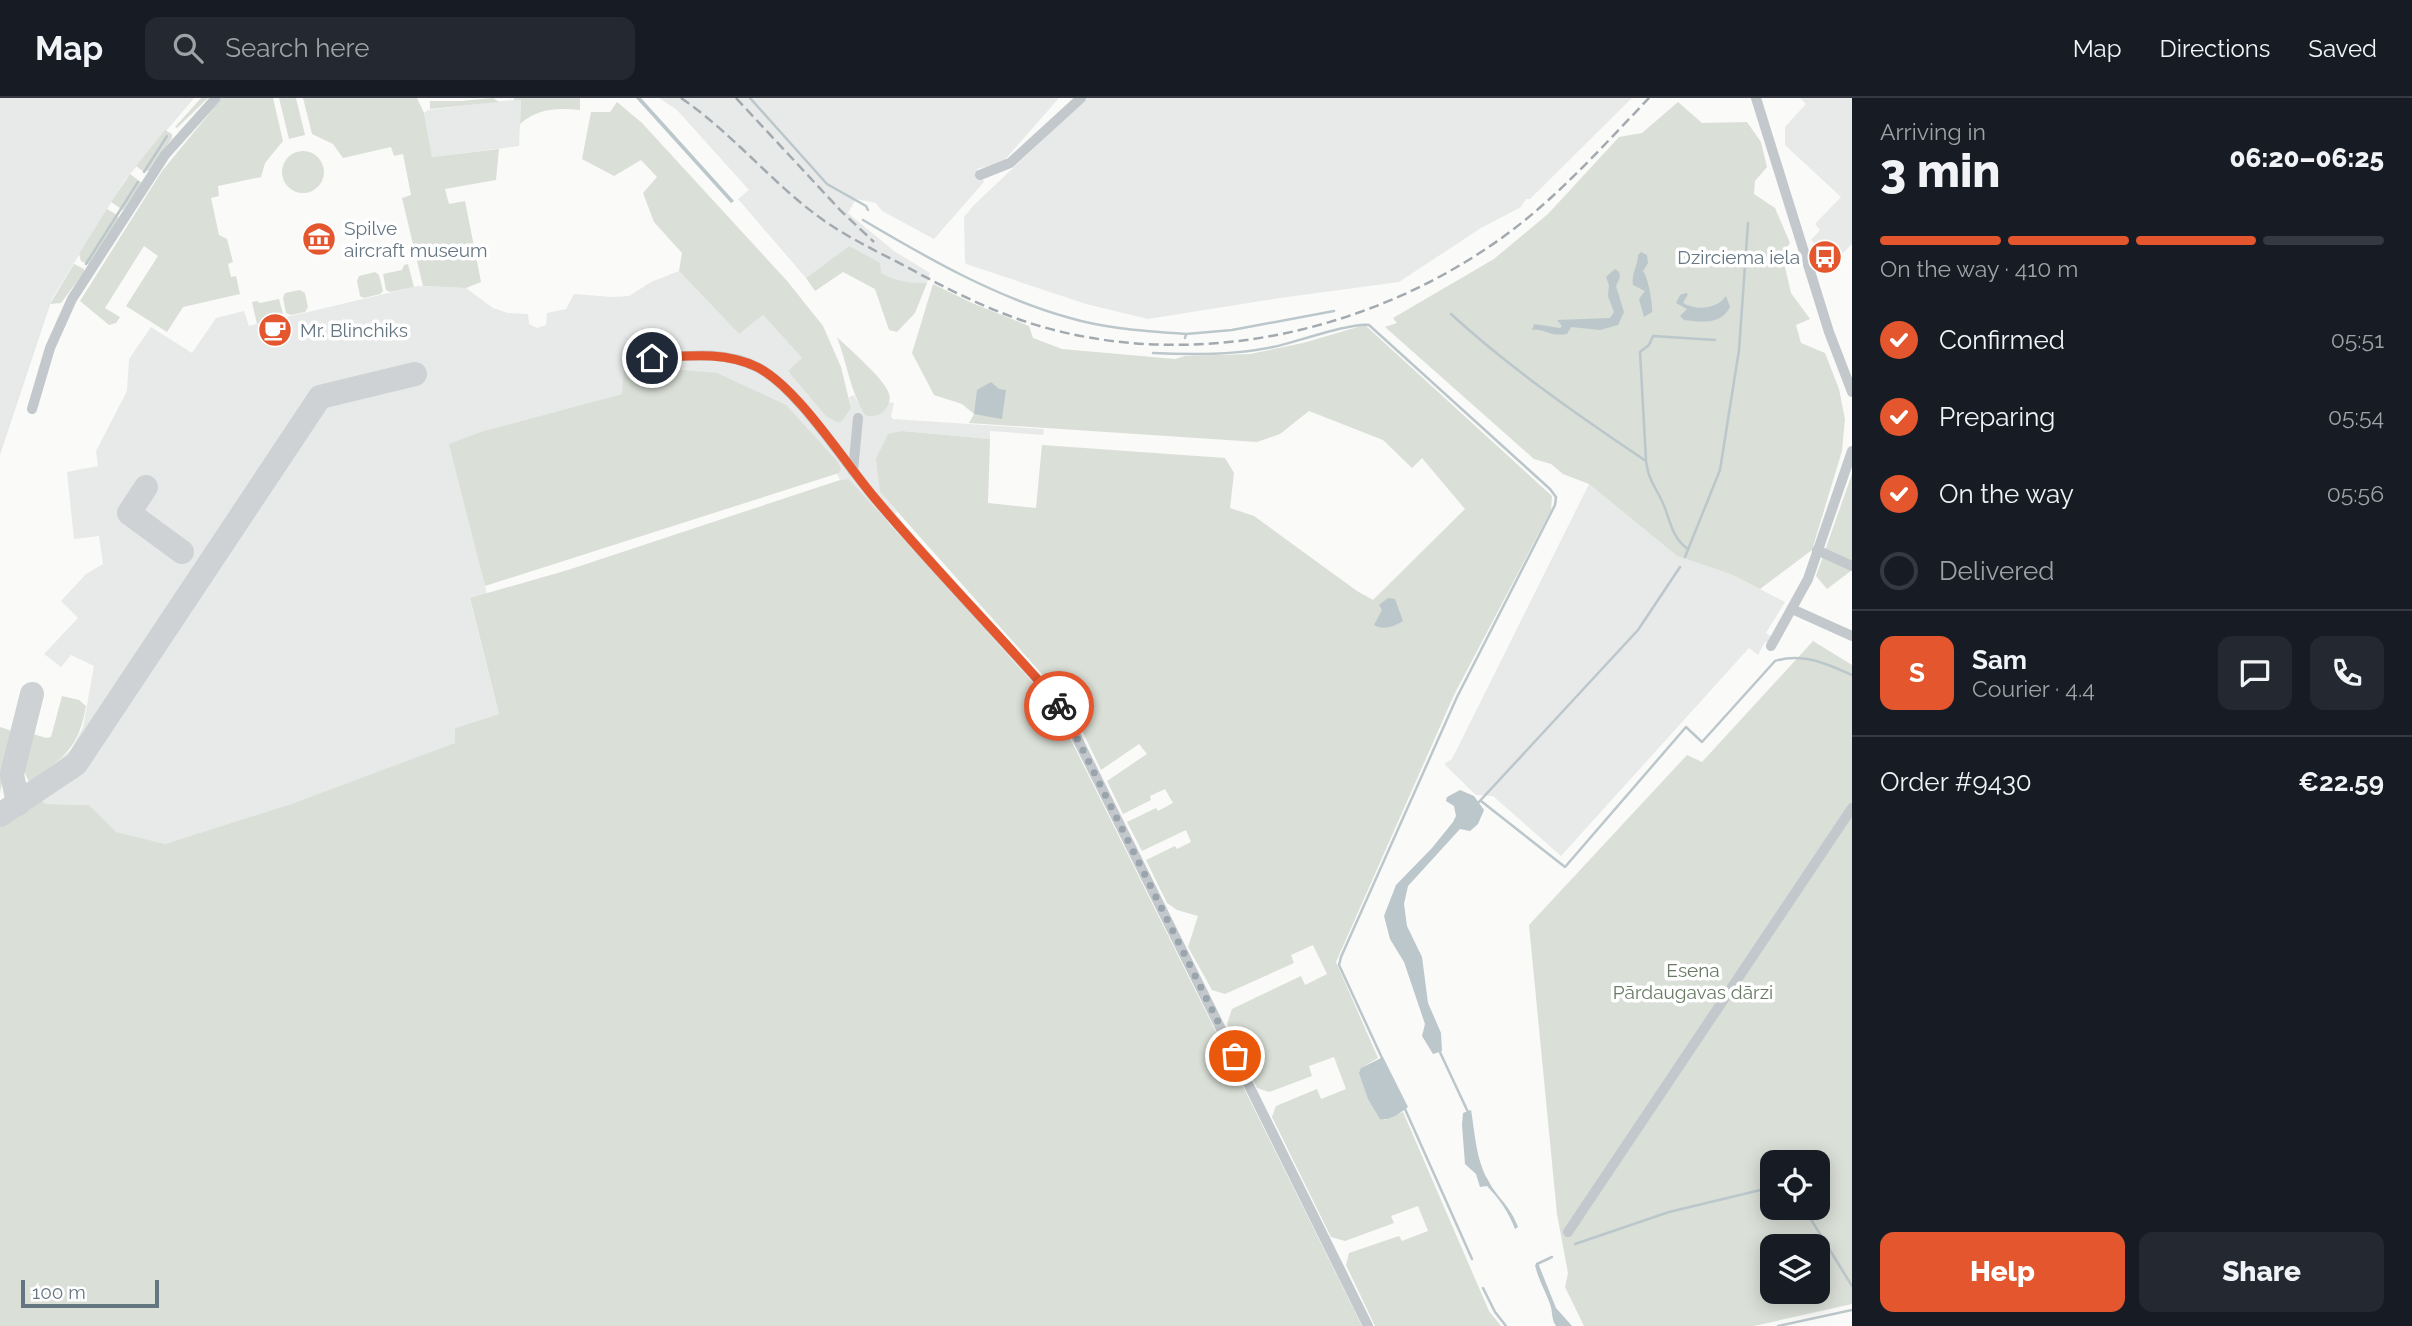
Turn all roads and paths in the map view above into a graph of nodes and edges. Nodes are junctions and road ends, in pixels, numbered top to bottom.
1 (216, 98) edge
2 (1081, 98) edge
3 (1756, 98) edge
4 (979, 176) dead end
5 (652, 358) dead end
6 (1852, 392) edge
7 (32, 410) dead end
8 (858, 418) dead end
9 (1852, 451) edge
10 (853, 471) junction
11 (1817, 550) junction
12 (1852, 566) edge
13 (1792, 609) junction
14 (1852, 636) edge
15 (1771, 646) dead end
16 (1852, 808) edge
17 (1568, 1232) dead end
18 (1368, 1326) edge

1 - 7 street
2 - 4 street
3 - 6 street
5 - 10 street
8 - 10 street
9 - 11 street
10 - 18 street
11 - 12 street
11 - 13 street
13 - 14 street
13 - 15 street
16 - 17 street

